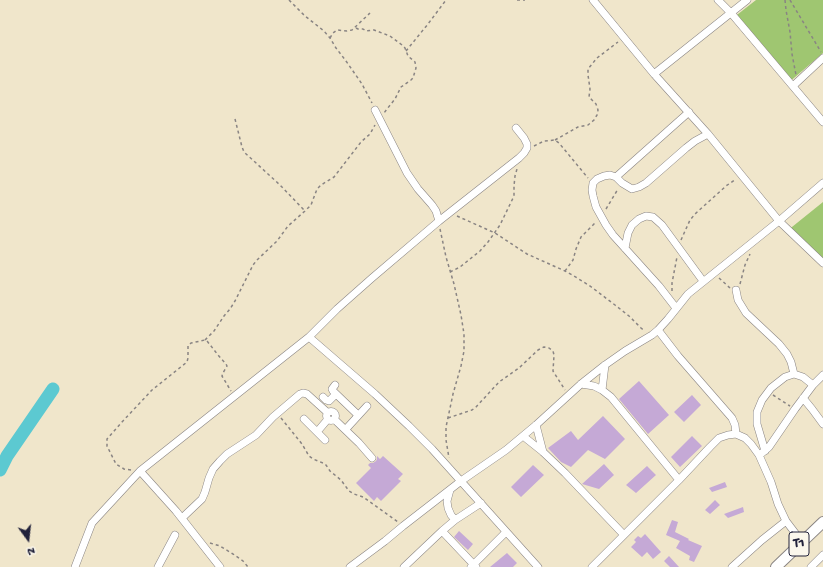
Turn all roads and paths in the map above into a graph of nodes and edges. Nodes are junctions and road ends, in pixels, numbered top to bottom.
1 (289, 0) edge
2 (446, 0) edge
3 (517, 0) edge
4 (526, 0) edge
5 (593, 0) edge
6 (718, 0) edge
7 (747, 0) edge
8 (785, 0) edge
9 (790, 0) edge
10 (370, 12) dead end
11 (731, 13) junction
12 (356, 28) junction
13 (330, 38) junction
14 (625, 38) junction
15 (406, 51) junction
16 (823, 57) edge
17 (654, 74) junction
18 (795, 84) junction
19 (375, 110) joint
20 (689, 112) junction
21 (235, 119) dead end
22 (380, 120) junction
23 (823, 122) edge
24 (516, 128) dead end
25 (708, 134) junction
26 (555, 140) junction
27 (522, 156) junction
28 (741, 175) junction
29 (616, 177) junction
30 (593, 183) junction
31 (622, 183) junction
32 (823, 183) edge
33 (305, 211) junction
34 (451, 212) junction
35 (601, 216) junction
36 (439, 221) junction
37 (778, 221) junction
38 (495, 233) junction
39 (625, 248) junction
40 (679, 249) junction
41 (751, 252) dead end
42 (823, 263) edge
43 (450, 272) junction
44 (565, 272) junction
45 (712, 274) junction
46 (703, 281) junction
47 (736, 290) junction
48 (670, 301) junction
49 (676, 308) junction
50 (655, 333) junction
51 (309, 337) junction
52 (204, 340) junction
53 (605, 365) junction
54 (794, 374) junction
55 (823, 375) edge
56 (581, 384) junction
57 (335, 385) dead end
58 (813, 386) junction
59 (602, 390) junction
60 (768, 392) junction
61 (336, 394) junction
62 (569, 395) junction
63 (233, 397) junction
64 (323, 397) dead end
65 (803, 398) junction
66 (344, 401) junction
67 (367, 406) dead end
68 (795, 409) junction
69 (277, 413) junction
70 (358, 415) junction
71 (331, 416) junction
72 (448, 418) junction
73 (304, 419) dead end
74 (823, 424) edge
75 (536, 425) junction
76 (346, 429) junction
77 (317, 432) junction
78 (736, 434) junction
79 (523, 436) junction
80 (325, 440) dead end
81 (543, 452) junction
82 (762, 453) junction
83 (372, 458) dead end
84 (449, 469) junction
85 (140, 471) junction
86 (679, 480) junction
87 (461, 481) junction
88 (450, 490) junction
89 (481, 503) junction
90 (182, 518) junction
91 (455, 520) junction
92 (786, 521) junction
93 (823, 522) edge
94 (403, 526) junction
95 (442, 531) junction
96 (506, 532) junction
97 (175, 535) dead end
98 (624, 535) junction
99 (802, 542) junction
100 (201, 543) junction
101 (823, 555) edge
102 (473, 566) edge
103 (75, 567) edge
104 (158, 567) edge
105 (220, 567) edge
106 (248, 567) edge
107 (350, 567) edge
108 (404, 567) edge
109 (538, 567) edge
110 (592, 567) edge
111 (732, 567) edge
112 (776, 567) edge
113 (811, 567) edge

1 - 13 path
2 - 15 path
3 - 4 path
5 - 14 street
6 - 11 street
7 - 11 street
8 - 18 path
9 - 16 path
10 - 12 path
11 - 17 street
11 - 18 street
12 - 13 path
12 - 15 path
13 - 19 path
14 - 17 street
14 - 26 path
15 - 22 path
16 - 18 street
17 - 20 street
18 - 23 street
19 - 22 street
20 - 25 street
20 - 29 street
21 - 33 path
22 - 33 path
22 - 36 street
24 - 27 street
25 - 28 street
25 - 31 street
26 - 27 path
26 - 30 path
27 - 34 street
27 - 38 path
28 - 37 street
28 - 40 path
29 - 30 street
29 - 31 street
30 - 35 street
31 - 35 path
32 - 37 street
33 - 52 path
34 - 36 street
34 - 38 path
35 - 39 street
35 - 44 path
36 - 43 path
36 - 51 street
37 - 42 street
37 - 45 street
38 - 43 path
38 - 44 path
39 - 40 street
39 - 48 street
40 - 46 street
40 - 48 path
41 - 47 path
43 - 72 path
44 - 50 path
45 - 46 street
45 - 47 path
46 - 49 street
47 - 54 street
48 - 49 street
49 - 50 street
50 - 53 street
50 - 78 street
51 - 63 street
51 - 84 street
52 - 63 path
52 - 85 path
53 - 56 street
53 - 59 street
54 - 58 street
54 - 60 street
55 - 58 street
56 - 59 street
56 - 62 street
57 - 61 street
58 - 65 street
59 - 86 street
60 - 68 path
60 - 82 street
61 - 64 street
61 - 66 street
62 - 72 path
62 - 75 street
63 - 85 street
65 - 68 street
65 - 74 street
66 - 70 street
66 - 71 street
67 - 70 street
68 - 82 street
69 - 71 street
69 - 90 street
69 - 94 path
70 - 76 street
71 - 76 street
71 - 77 street
72 - 84 path
73 - 77 street
75 - 79 street
75 - 81 street
76 - 83 street
77 - 80 street
78 - 82 street
78 - 86 street
79 - 81 street
79 - 87 street
81 - 98 street
82 - 92 street
84 - 87 street
85 - 90 street
85 - 103 street
86 - 98 street
87 - 88 street
87 - 89 street
88 - 91 street
88 - 94 street
89 - 91 street
89 - 96 street
90 - 100 street
91 - 95 street
92 - 99 street
92 - 111 street
93 - 99 highway, T1
94 - 107 street
95 - 102 street
95 - 108 street
96 - 102 street
96 - 109 street
97 - 104 street
98 - 110 street
99 - 112 highway, T1
100 - 105 street
100 - 106 path
101 - 113 street

